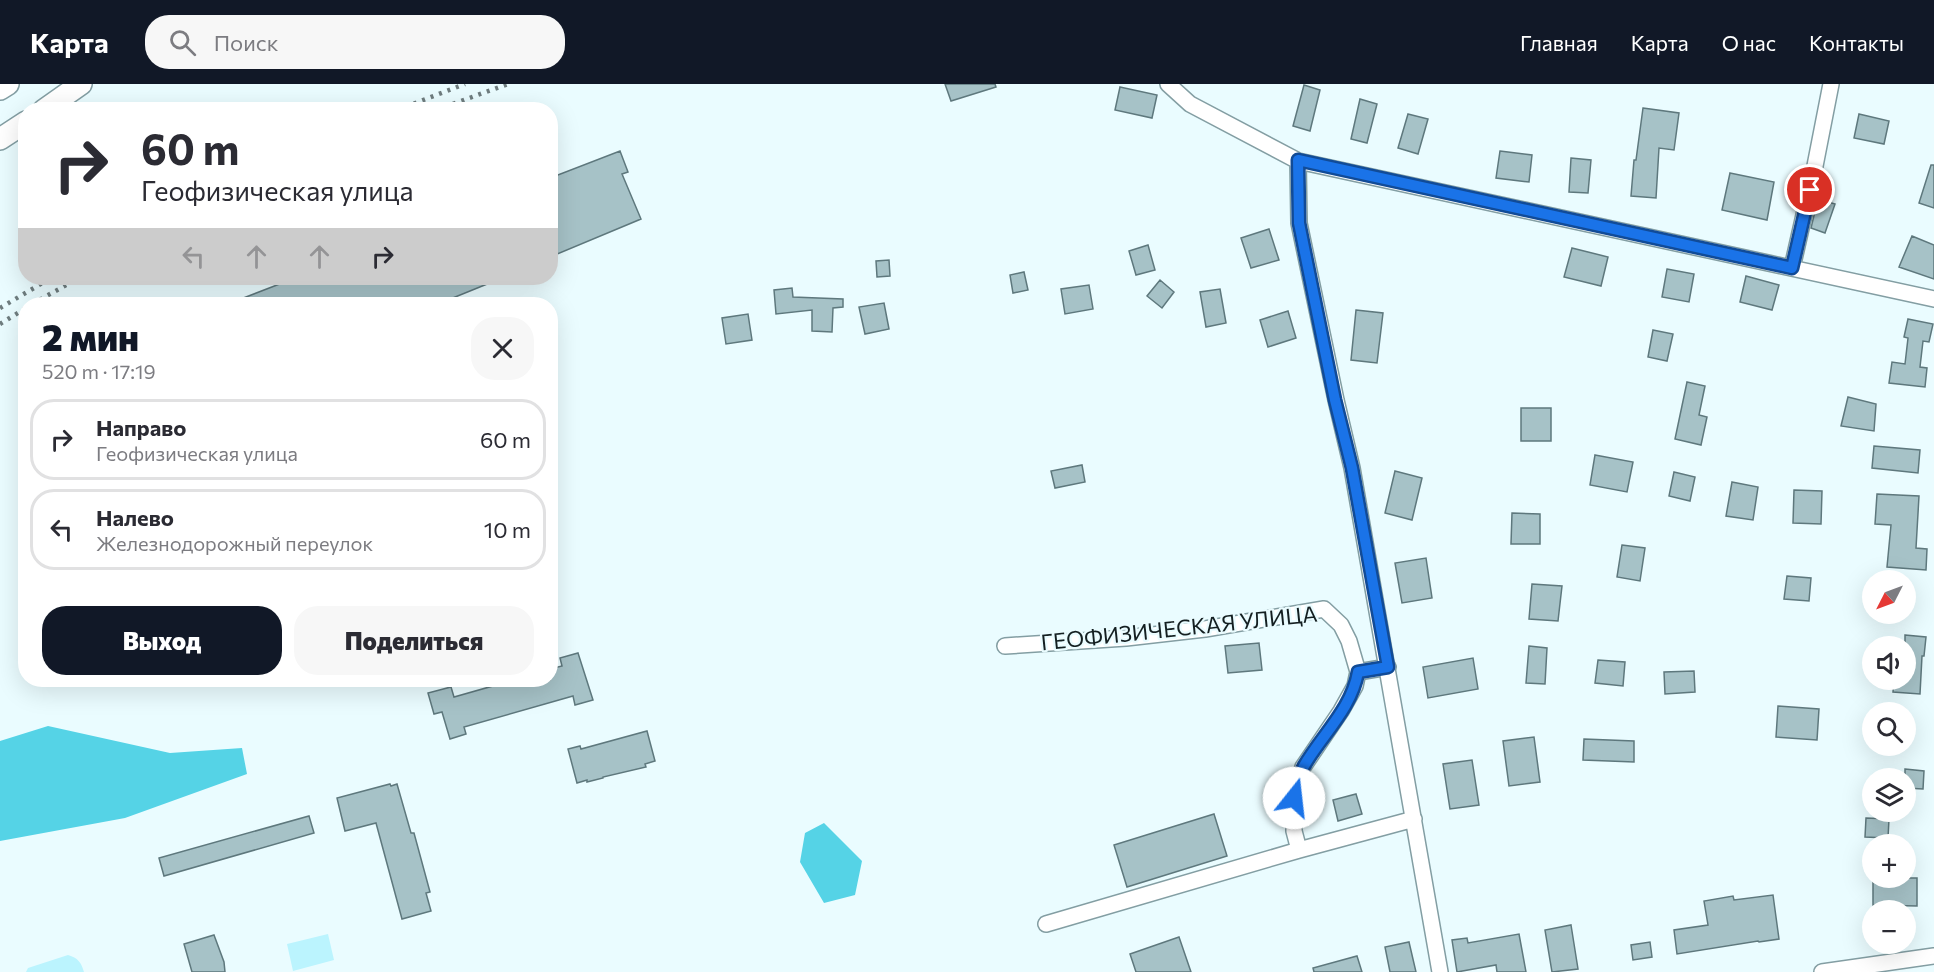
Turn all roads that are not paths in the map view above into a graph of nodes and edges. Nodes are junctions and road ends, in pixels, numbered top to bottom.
1 (8, 84) edge
2 (81, 84) edge
3 (1168, 84) edge
4 (1831, 84) edge
5 (0, 89) edge
6 (55, 102) edge
7 (18, 128) edge
8 (0, 140) edge
9 (1298, 160) junction
10 (1792, 268) junction
11 (1934, 299) edge
12 (1005, 646) dead end
13 (1388, 667) junction
14 (1358, 672) junction
15 (1414, 819) junction
16 (1299, 850) junction
17 (1046, 924) dead end
18 (1934, 956) edge
19 (1440, 972) edge
20 (1822, 972) edge

1 - 5 main road
2 - 6 main road
3 - 9 street
4 - 10 street
7 - 8 main road
9 - 10 street
9 - 13 street
10 - 11 street
12 - 14 street, ГЕОФИЗИЧЕСКАЯ УЛИЦА
13 - 14 street
13 - 15 street
14 - 16 street
15 - 16 street
15 - 19 street
16 - 17 street
18 - 20 street

